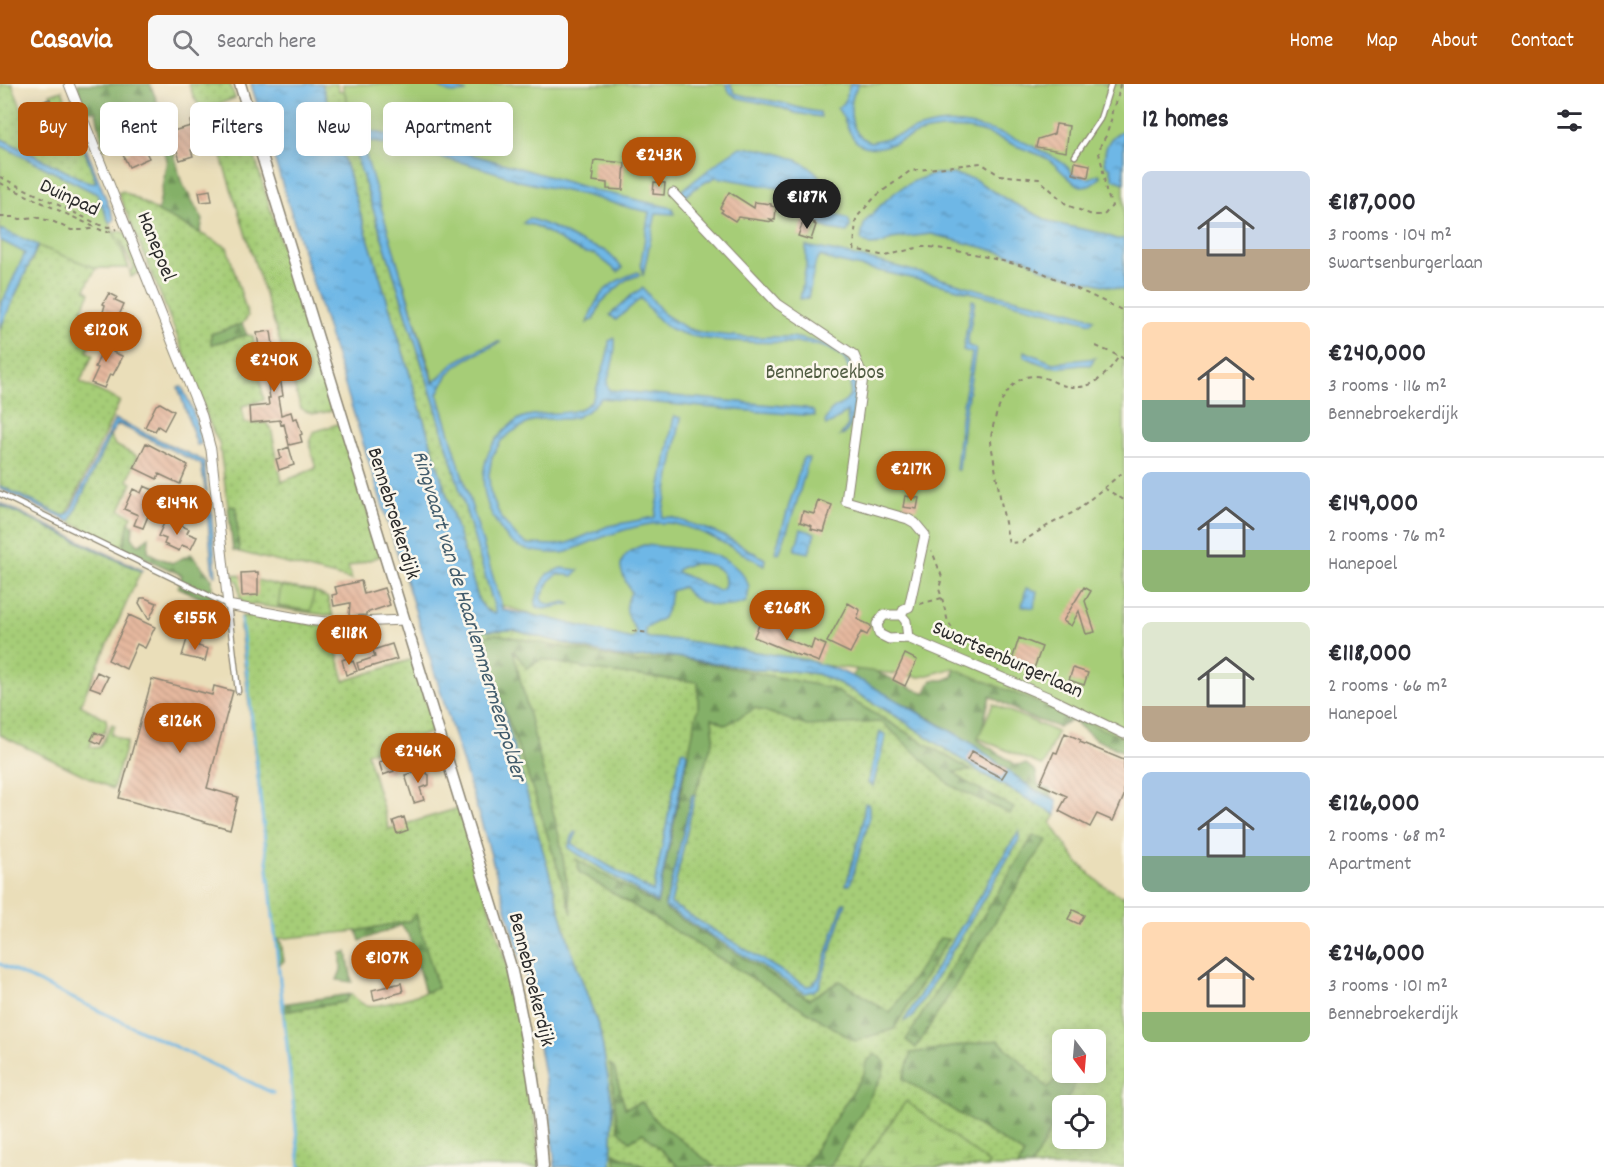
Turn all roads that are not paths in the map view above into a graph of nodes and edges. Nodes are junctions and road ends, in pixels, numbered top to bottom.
1 (69, 84) edge
2 (240, 84) edge
3 (1111, 84) edge
4 (1076, 156) dead end
5 (673, 193) dead end
6 (0, 494) edge
7 (228, 605) junction
8 (901, 615) junction
9 (404, 620) junction
10 (908, 638) junction
11 (238, 691) dead end
12 (1124, 734) edge
13 (543, 1167) edge

1 - 7 street, Hanepoel
2 - 9 street, Bennebroekerdijk
3 - 4 lane
5 - 8 street, Swartsenburgerlaan
6 - 7 lane
7 - 9 street
7 - 11 lane
8 - 10 street, Swartsenburgerlaan
8 - 10 street, Swartsenburgerlaan
9 - 13 street, Bennebroekerdijk
10 - 12 street, Swartsenburgerlaan

